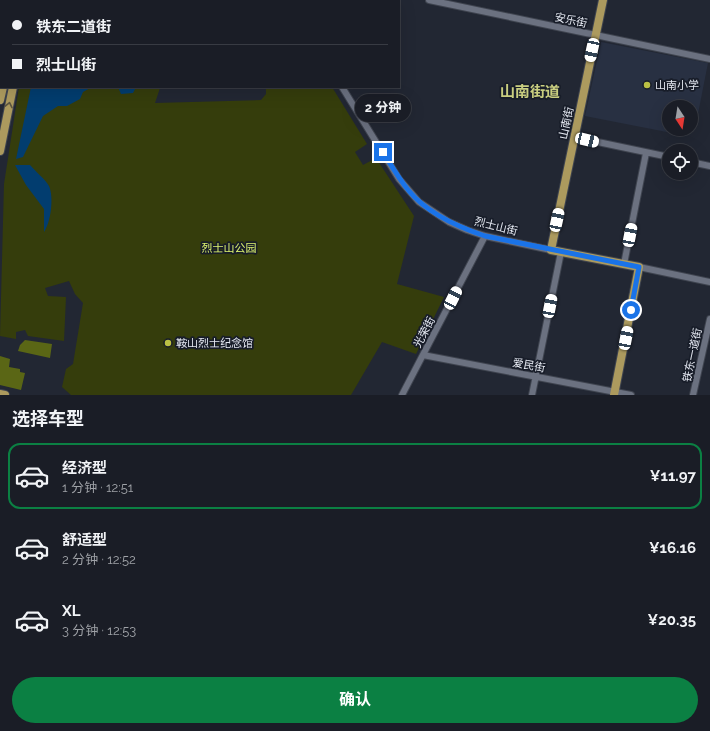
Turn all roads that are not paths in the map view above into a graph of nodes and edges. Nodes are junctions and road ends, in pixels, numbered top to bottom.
1 (429, 0) edge
2 (602, 0) edge
3 (595, 35) junction
4 (710, 58) edge
5 (3, 88) edge
6 (13, 88) edge
7 (343, 88) edge
8 (0, 100) edge
9 (574, 137) junction
10 (0, 151) edge
11 (646, 153) junction
12 (662, 156) edge
13 (698, 163) edge
14 (710, 166) edge
15 (485, 236) junction
16 (551, 250) junction
17 (561, 252) junction
18 (624, 264) junction
19 (639, 267) junction
20 (710, 282) edge
21 (710, 318) edge
22 (423, 354) junction
23 (536, 376) junction
24 (615, 393) edge
25 (0, 394) edge
26 (5, 395) edge
27 (402, 395) edge
28 (532, 395) edge
29 (630, 395) edge
30 (693, 395) edge

1 - 3 street, 安乐街
2 - 3 main road, 山南街
3 - 4 street, 安乐街
3 - 9 main road, 山南街
5 - 8 main road
10 -> 6 main road
7 - 15 street, 烈士山街
9 - 11 street
9 - 16 main road, 山南街
11 - 12 street
11 - 18 street
13 - 14 street
15 - 16 street, 烈士山街
15 - 22 street, 光荣街
16 - 17 main road, 烈士山街
17 - 18 main road, 烈士山街
17 - 23 street
18 - 19 main road, 烈士山街
19 - 20 street, 烈士山街
19 - 24 main road
21 - 30 street, 铁东一道街
22 - 23 street, 爱民街
22 - 27 street, 光荣街
23 - 24 street, 爱民街
23 - 28 street
24 - 29 street, 爱民街
25 - 26 main road

